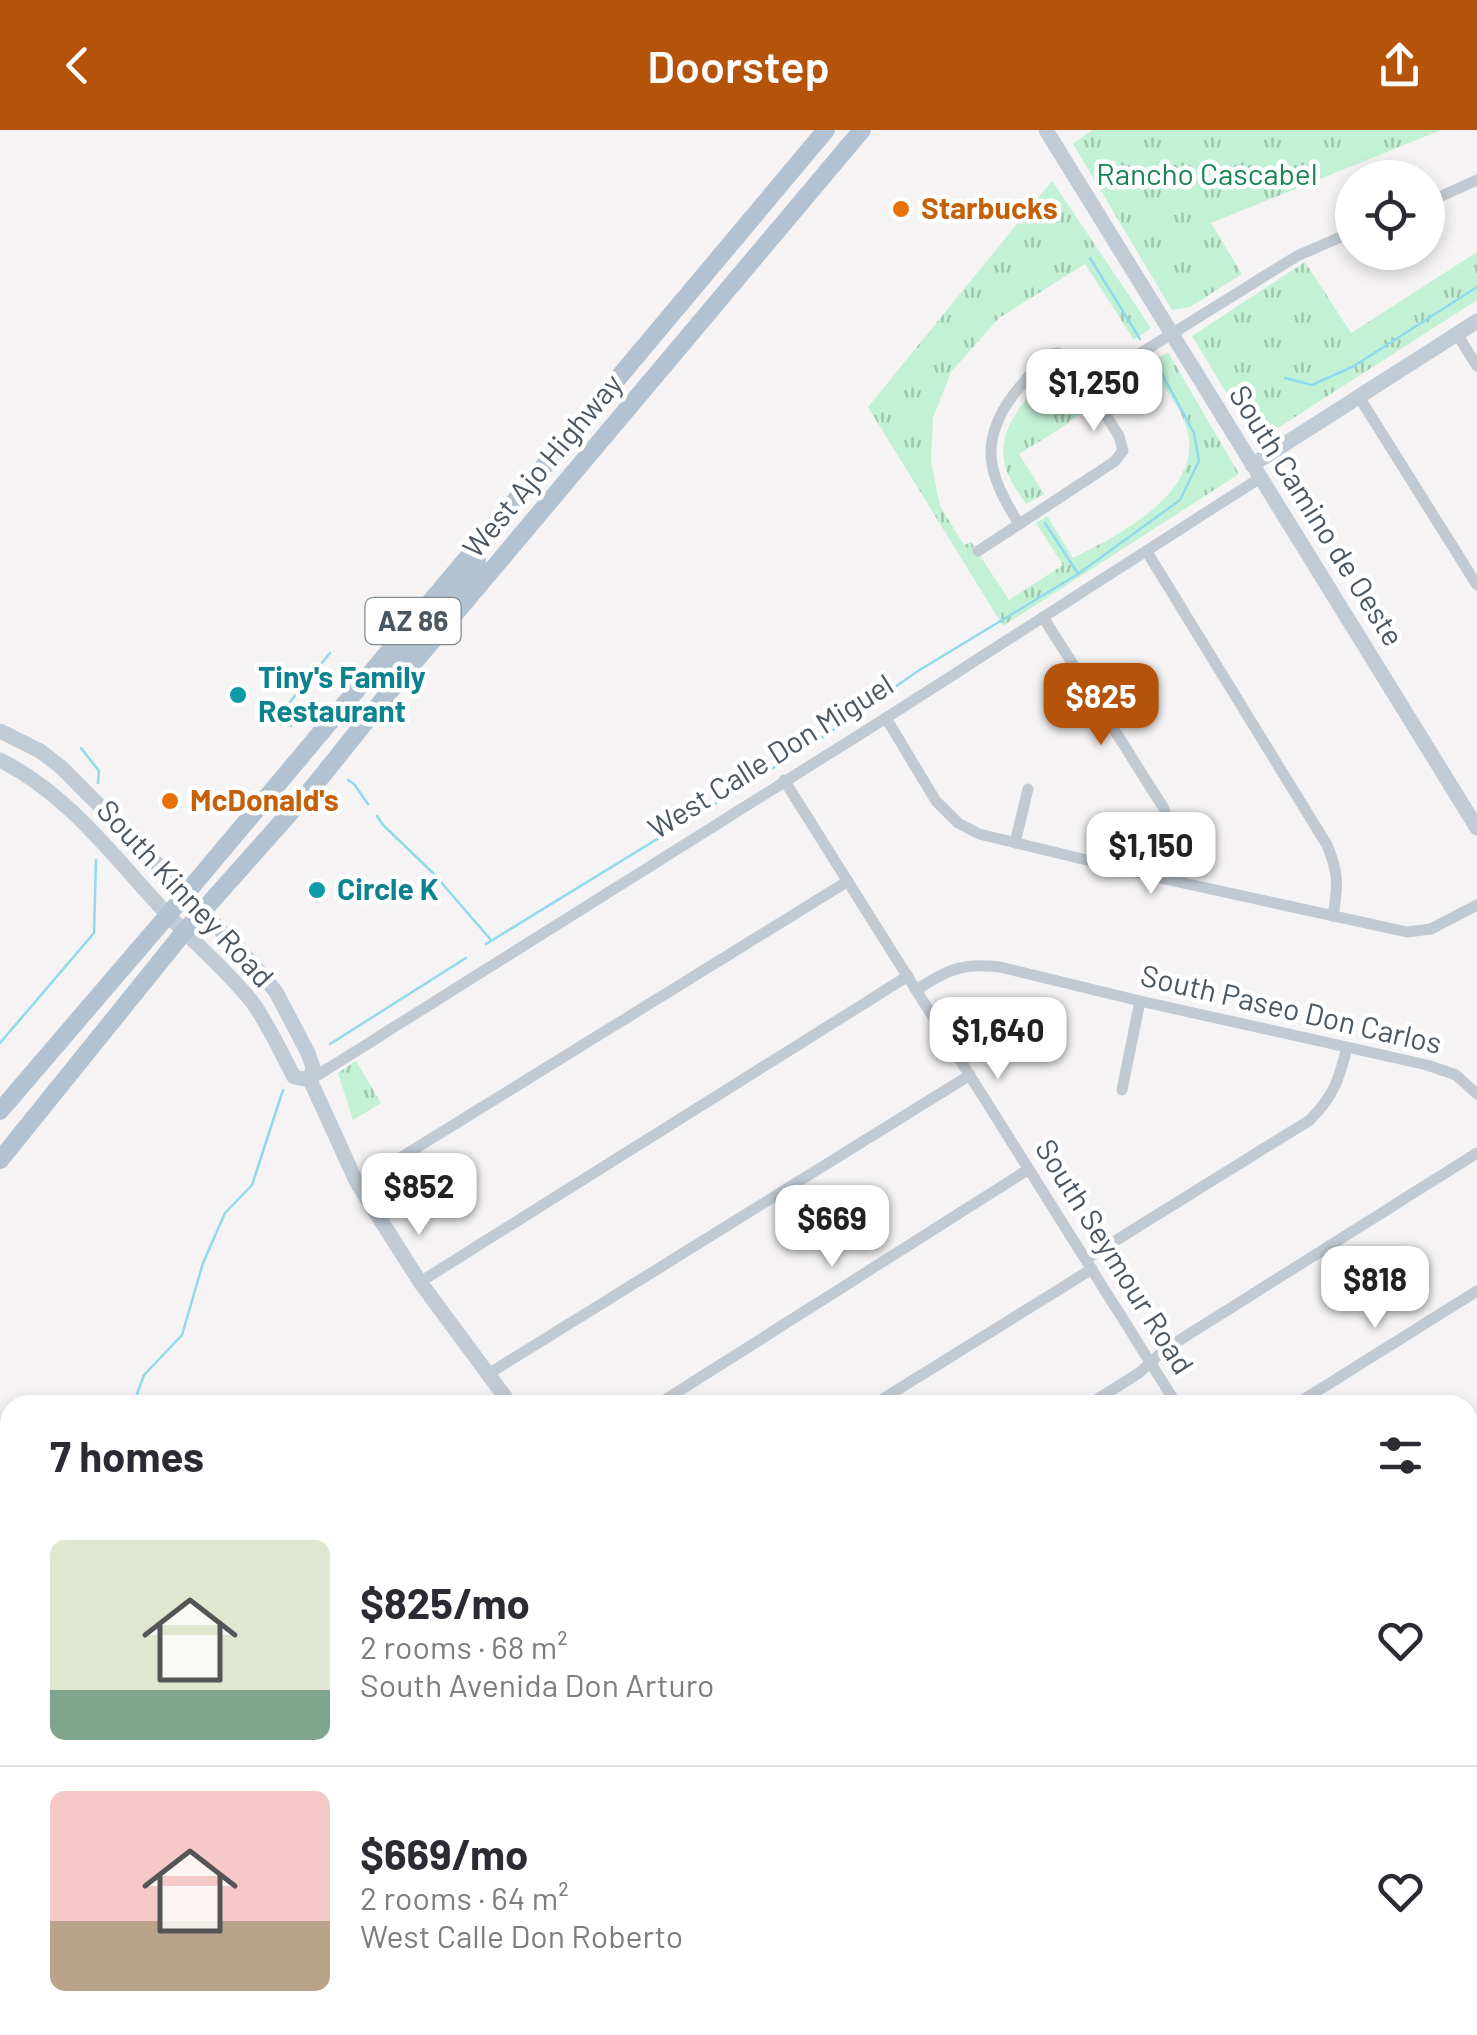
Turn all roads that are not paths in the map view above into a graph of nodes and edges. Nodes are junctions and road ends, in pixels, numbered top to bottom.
1 (826, 130) edge
2 (862, 130) edge
3 (1046, 130) edge
4 (1477, 180) edge
5 (1445, 194) edge
6 (1335, 239) edge
7 (1477, 322) edge
8 (1171, 333) junction
9 (1458, 334) junction
10 (1477, 366) edge
11 (1088, 386) junction
12 (1359, 397) junction
13 (1256, 472) junction
14 (498, 520) junction
15 (1019, 524) junction
16 (978, 551) dead end
17 (1147, 552) junction
18 (1477, 585) edge
19 (1043, 617) junction
20 (390, 691) junction
21 (886, 718) junction
22 (0, 731) edge
23 (0, 760) edge
24 (784, 780) junction
25 (1028, 789) dead end
26 (1477, 828) edge
27 (1015, 843) junction
28 (1165, 879) junction
29 (848, 881) junction
30 (186, 893) junction
31 (1477, 905) edge
32 (204, 911) junction
33 (168, 916) junction
34 (1333, 916) junction
35 (184, 932) junction
36 (908, 976) junction
37 (916, 990) junction
38 (1140, 1001) junction
39 (1347, 1048) junction
40 (970, 1075) junction
41 (310, 1080) junction
42 (1122, 1090) dead end
43 (1477, 1094) edge
44 (0, 1111) edge
45 (1477, 1153) edge
46 (0, 1160) edge
47 (1029, 1169) junction
48 (358, 1184) junction
49 (1089, 1264) junction
50 (420, 1282) junction
51 (1477, 1291) edge
52 (1152, 1362) junction
53 (490, 1374) junction
54 (504, 1395) edge
55 (673, 1395) edge
56 (888, 1395) edge
57 (1104, 1395) edge
58 (1172, 1395) edge
59 (1311, 1395) edge

1 - 14 main road, West Ajo Highway / AZ 86
2 - 20 main road, West Ajo Highway / AZ 86
3 - 8 main road, South Camino de Oeste
4 - 5 street
6 - 8 street
7 - 9 main road, West Calle Don Miguel
8 - 11 street
8 - 13 main road, South Camino de Oeste
9 - 10 street
9 - 12 main road, West Calle Don Miguel
11 - 15 street
11 - 15 street
12 - 13 main road, West Calle Don Miguel
12 - 18 street
13 - 17 street, West Calle Don Miguel
13 - 26 main road, South Camino de Oeste
14 - 20 main road
14 - 30 main road, West Ajo Highway / AZ 86
15 - 16 street
17 - 19 street, West Calle Don Miguel
17 - 34 street
19 - 21 street, West Calle Don Miguel
19 - 28 street
20 - 32 main road, West Ajo Highway / AZ 86
21 - 24 street, West Calle Don Miguel
21 - 27 street
22 - 30 main road, South Kinney Road
23 - 33 main road, South Kinney Road
24 - 29 street, South Seymour Road
24 - 41 street, West Calle Don Miguel
25 - 27 street
27 - 28 street
28 - 34 street
29 - 36 street, South Seymour Road
29 - 48 street
30 - 32 main road, South Kinney Road
30 - 33 main road, West Ajo Highway / AZ 86
31 - 34 street
32 - 35 main road, West Ajo Highway / AZ 86
32 - 41 main road, South Kinney Road
33 - 35 main road, South Kinney Road
33 - 44 main road, West Ajo Highway / AZ 86
35 - 41 main road, South Kinney Road
35 - 46 main road, West Ajo Highway / AZ 86
36 - 37 street, South Seymour Road
36 - 50 street
37 - 38 street, South Paseo Don Carlos
37 - 40 street, South Seymour Road
38 - 39 street, South Paseo Don Carlos
38 - 42 street
39 - 43 street, South Paseo Don Carlos
39 - 49 street
40 - 47 street, South Seymour Road
40 - 53 street
41 - 48 main road, South Kinney Road
45 - 52 street
47 - 49 street, South Seymour Road
47 - 55 street
48 - 50 main road, South Kinney Road
49 - 52 street, South Seymour Road
49 - 56 street
50 - 53 main road, South Kinney Road
51 - 59 street
52 - 57 street
52 - 58 street, South Seymour Road
53 - 54 main road, South Kinney Road

